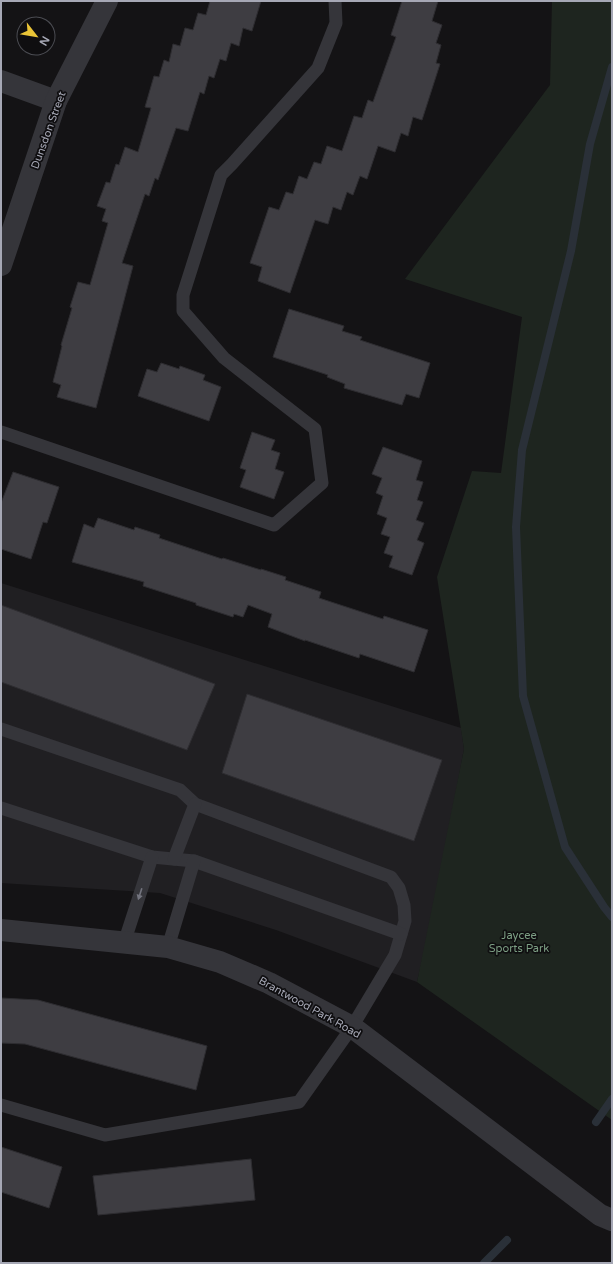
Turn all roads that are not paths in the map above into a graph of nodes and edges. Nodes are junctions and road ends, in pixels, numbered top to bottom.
1 (106, 1) edge
2 (335, 1) edge
3 (1, 81) edge
4 (56, 101) junction
5 (1, 265) edge
6 (1, 432) edge
7 (1, 729) edge
8 (195, 804) junction
9 (1, 808) edge
10 (152, 857) junction
11 (174, 859) junction
12 (194, 861) junction
13 (1, 930) edge
14 (401, 934) junction
15 (124, 943) junction
16 (168, 946) junction
17 (352, 1027) junction
18 (1, 1105) edge
19 (612, 1220) edge

1 - 4 street, Dunsdon Street
2 - 6 lane
3 - 4 street
4 - 5 street, Dunsdon Street
7 - 8 lane
8 - 11 lane
8 - 14 lane
9 - 10 lane
10 - 11 lane
10 -> 15 lane
11 - 12 lane
12 - 14 lane
12 - 16 lane
13 - 15 street, Brantwood Park Road
14 - 17 lane
15 - 16 street, Brantwood Park Road
16 - 17 street, Brantwood Park Road
17 - 18 lane
17 - 19 street, Brantwood Park Road

